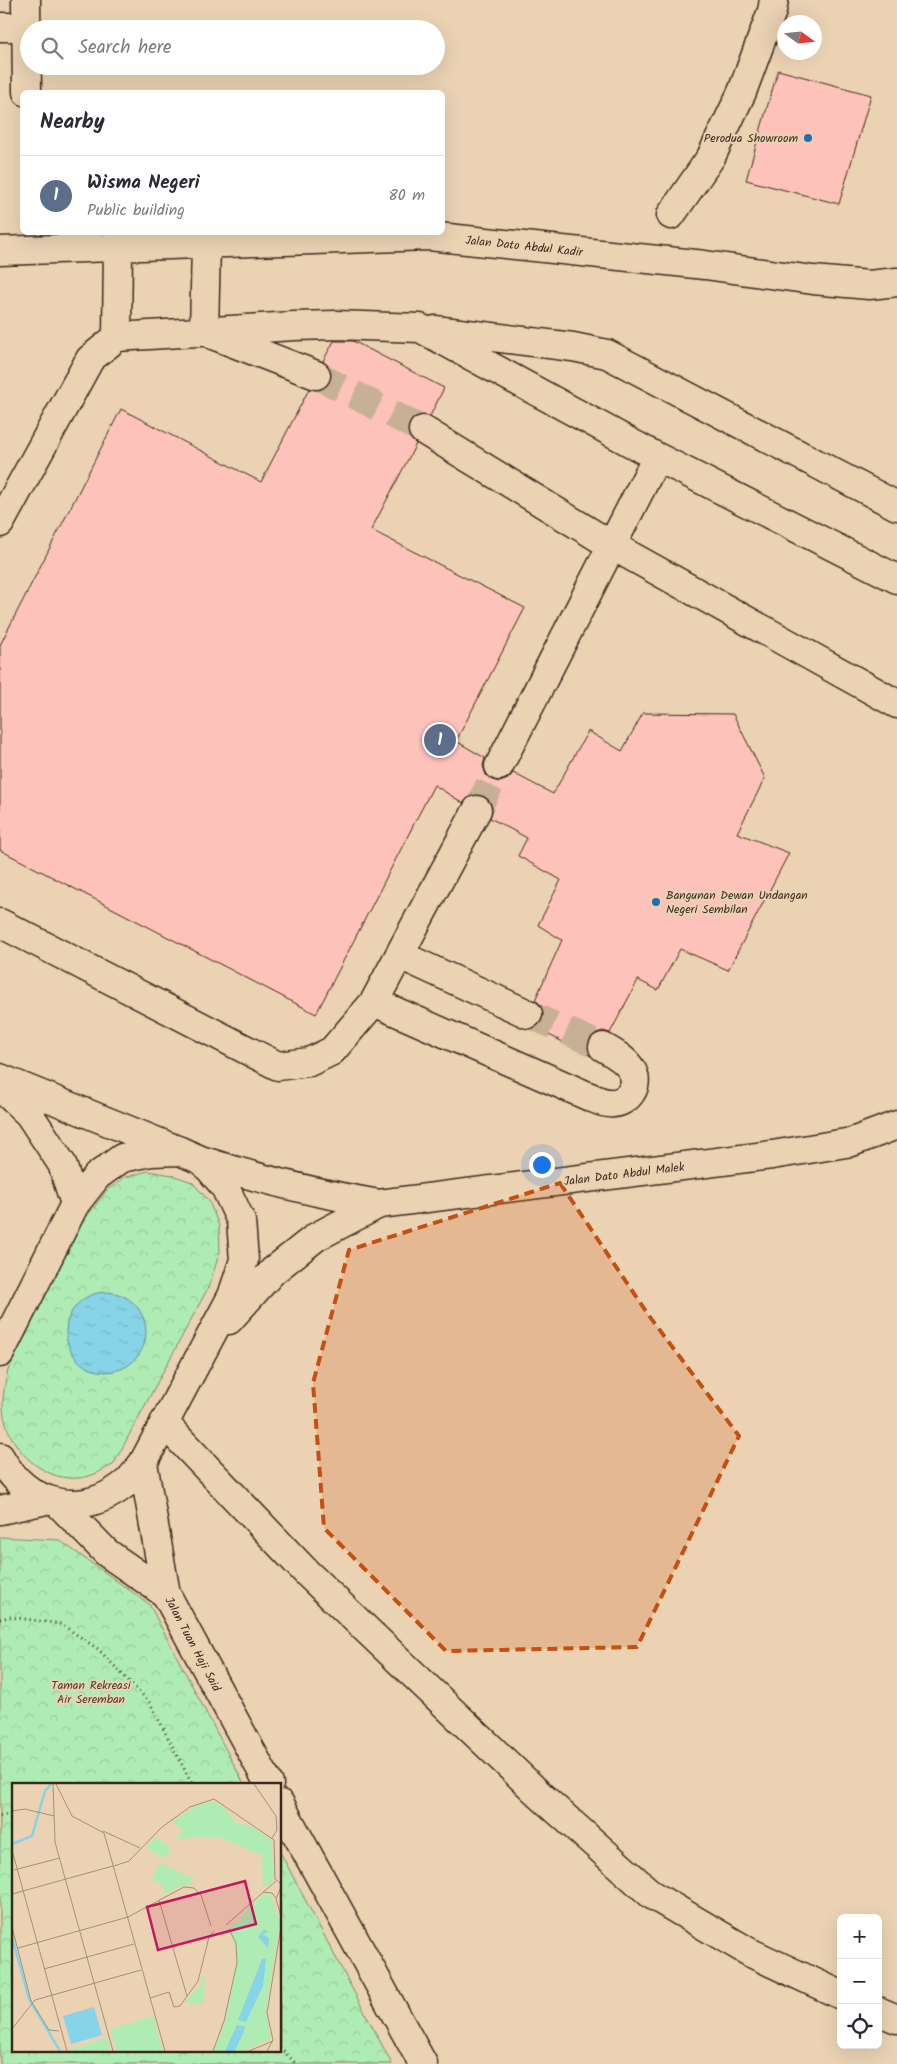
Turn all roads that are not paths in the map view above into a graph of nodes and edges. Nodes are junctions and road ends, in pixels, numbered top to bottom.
1 (26, 0) edge
2 (774, 0) edge
3 (27, 20) edge
4 (0, 27) edge
5 (20, 28) edge
6 (27, 75) edge
7 (27, 90) edge
8 (671, 215) dead end
9 (206, 244) junction
10 (118, 247) junction
11 (0, 251) edge
12 (897, 282) edge
13 (420, 328) junction
14 (204, 332) junction
15 (117, 337) junction
16 (316, 375) tunnel mouth
17 (423, 430) tunnel mouth
18 (657, 457) junction
19 (897, 506) edge
20 (0, 523) edge
21 (611, 545) junction
22 (897, 579) edge
23 (897, 704) edge
24 (499, 766) tunnel mouth
25 (477, 810) tunnel mouth
26 (0, 923) edge
27 (400, 956) junction
28 (374, 1002) junction
29 (528, 1014) tunnel mouth
30 (603, 1047) tunnel mouth
31 (0, 1078) edge
32 (0, 1087) edge
33 (897, 1125) edge
34 (192, 1156) junction
35 (75, 1204) junction
36 (379, 1204) junction
37 (205, 1348) junction
38 (0, 1353) edge
39 (164, 1423) junction
40 (0, 1457) edge
41 (143, 1463) junction
42 (53, 1502) junction
43 (0, 1510) edge
44 (166, 1594) junction
45 (268, 1783) edge
46 (281, 1806) edge
47 (837, 1993) edge
48 (882, 2013) edge
49 (897, 2019) edge
50 (423, 2064) edge

1 - 3 main road
2 - 8 main road
4 - 5 main road
6 - 7 main road
9 - 10 main road, Jalan Dato Abdul Kadir
9 - 12 main road, Jalan Dato Abdul Kadir
9 - 14 main road
10 - 11 main road, Jalan Dato Abdul Kadir
10 - 15 main road
13 - 14 main road
13 - 18 main road
13 - 19 main road
14 - 15 main road
14 - 16 main road
15 - 20 main road
17 - 21 main road
18 - 21 main road
18 - 22 main road
21 - 23 main road
21 - 24 main road
25 - 27 main road
26 - 28 main road
27 - 28 main road
27 - 29 main road
28 - 30 main road
31 - 34 main road, Jalan Dato Abdul Malek
32 - 35 main road
33 - 36 main road, Jalan Dato Abdul Malek
34 - 35 main road
34 - 36 main road, Jalan Dato Abdul Malek
34 - 37 main road
35 - 38 main road
36 - 37 main road
37 - 39 main road
39 - 41 main road
39 - 47 main road
40 - 42 main road
41 - 42 main road
41 - 44 main road, Jalan Tuan Haji Said
42 - 43 main road
42 - 44 main road
44 - 45 main road, Jalan Tuan Haji Said
46 - 50 main road
48 - 49 main road

